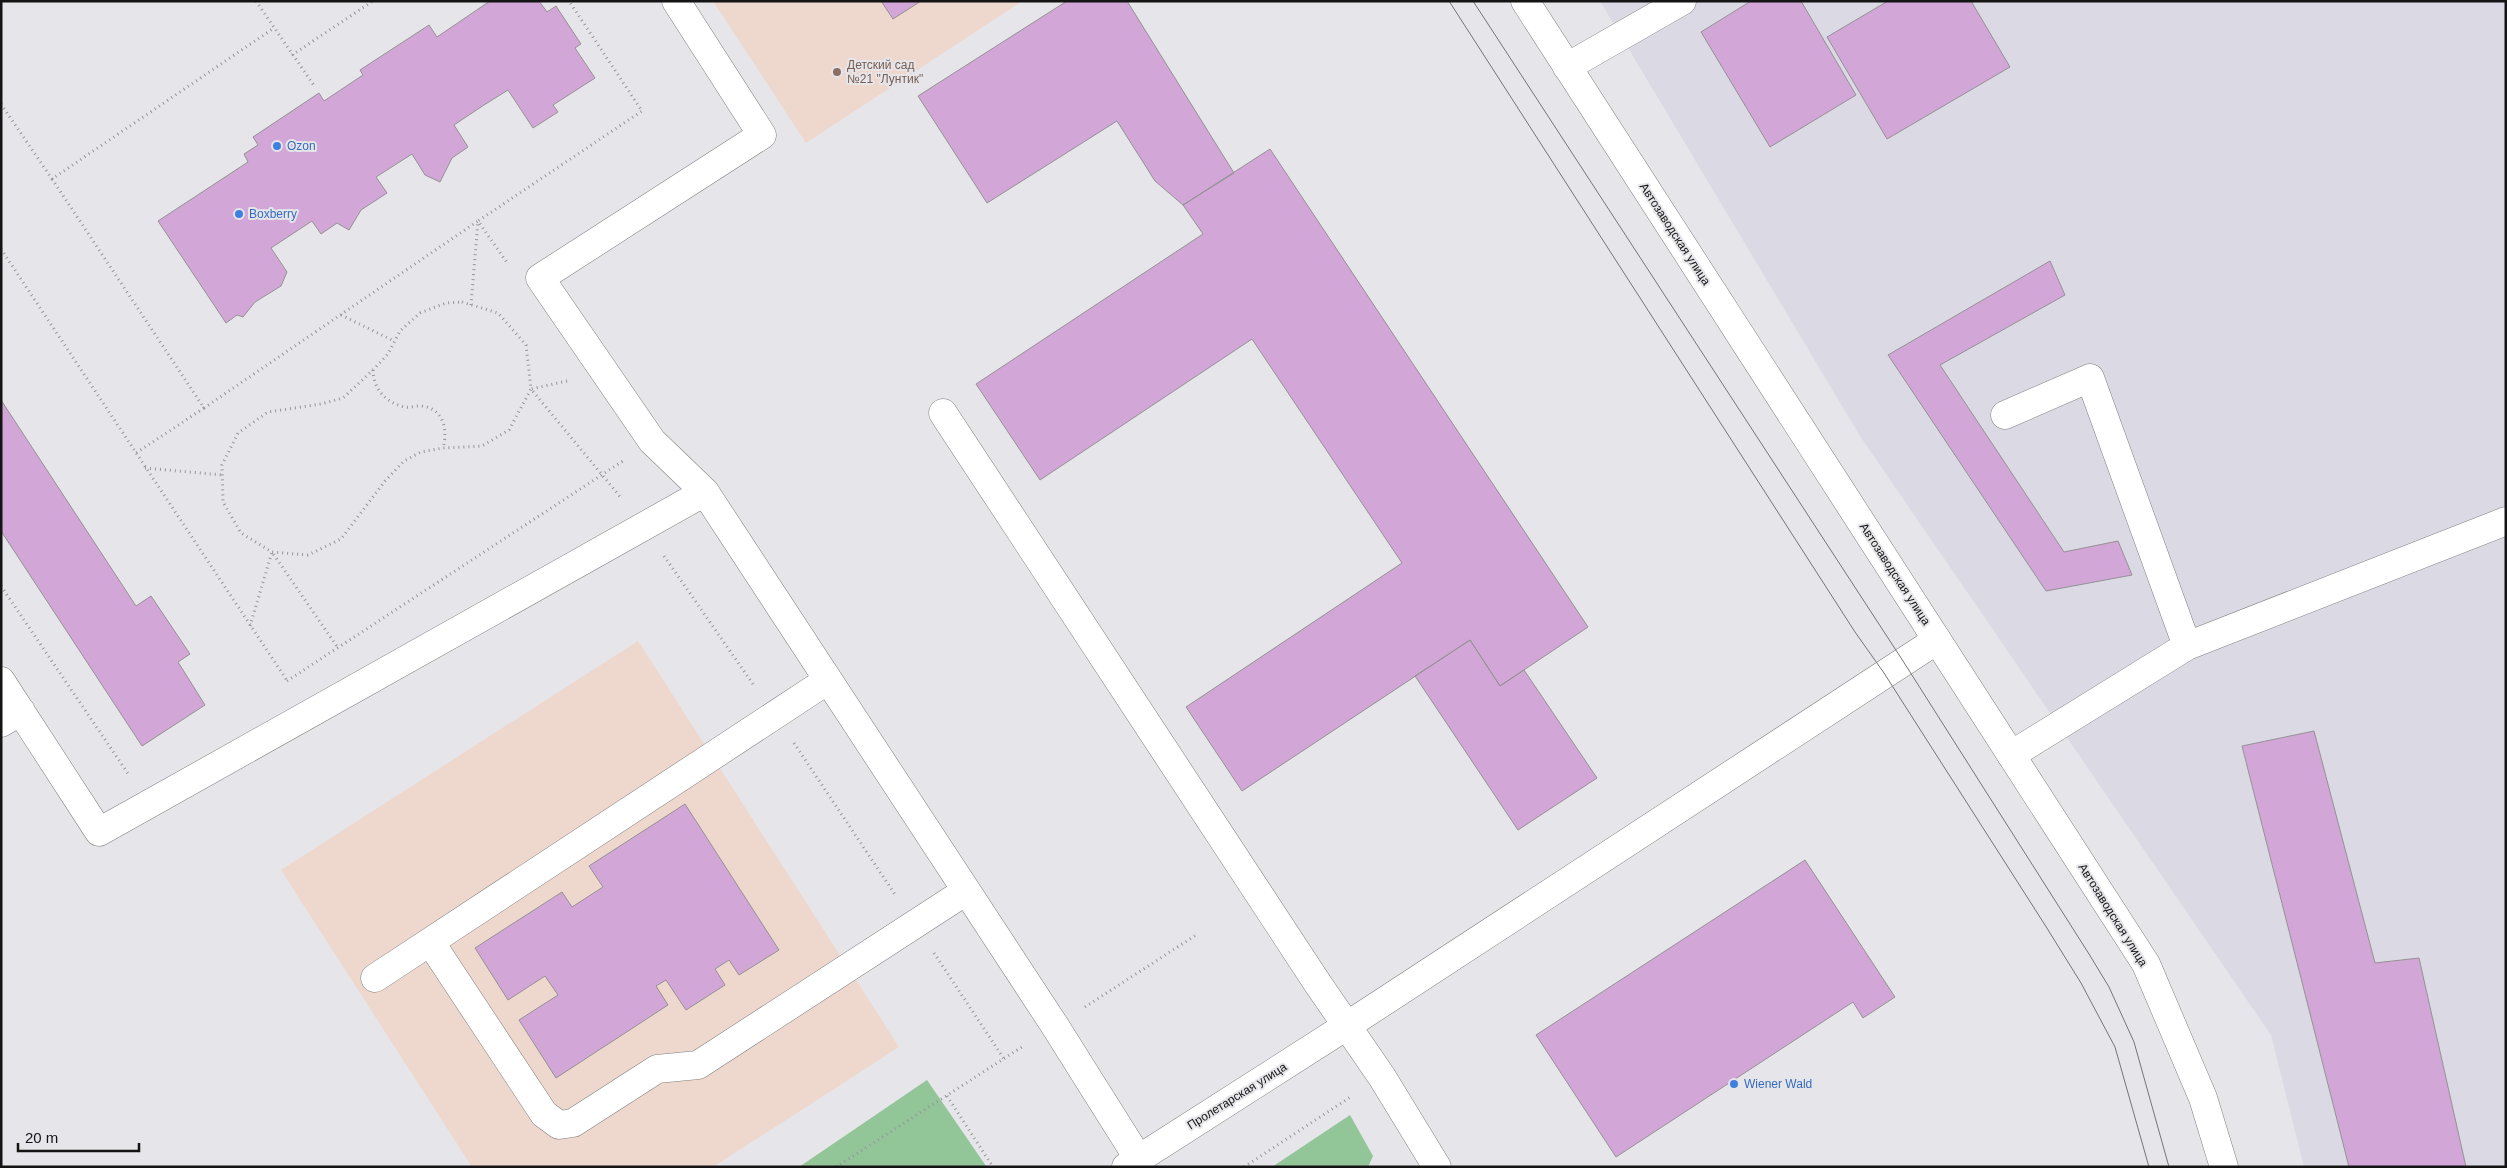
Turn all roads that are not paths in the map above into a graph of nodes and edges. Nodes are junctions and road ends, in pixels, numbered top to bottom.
1 (676, 1) edge
2 (1525, 1) edge
3 (1682, 1) edge
4 (1567, 67) junction
5 (944, 413) dead end
6 (2005, 415) dead end
7 (705, 492) junction
8 (2506, 521) edge
9 (1937, 640) junction
10 (2187, 646) junction
11 (828, 680) junction
12 (1, 681) edge
13 (11, 717) edge
14 (2011, 755) junction
15 (966, 891) junction
16 (431, 943) junction
17 (375, 978) dead end
18 (1348, 1025) junction
19 (1132, 1163) edge
20 (1437, 1167) edge
21 (2224, 1167) edge

1 - 7 main road
2 - 4 main road, Автозаводская улица
3 - 4 main road
4 - 9 main road, Автозаводская улица
5 - 18 main road
6 - 10 main road
7 - 11 main road
7 - 13 main road
8 - 10 main road
9 - 14 main road, Автозаводская улица
9 - 18 main road, Пролетарская улица
10 - 14 main road
11 - 15 main road
11 - 16 main road
12 - 13 main road
14 - 21 main road, Автозаводская улица
15 - 16 main road
15 - 19 main road
16 - 17 main road
18 - 19 main road, Пролетарская улица
18 - 20 main road

